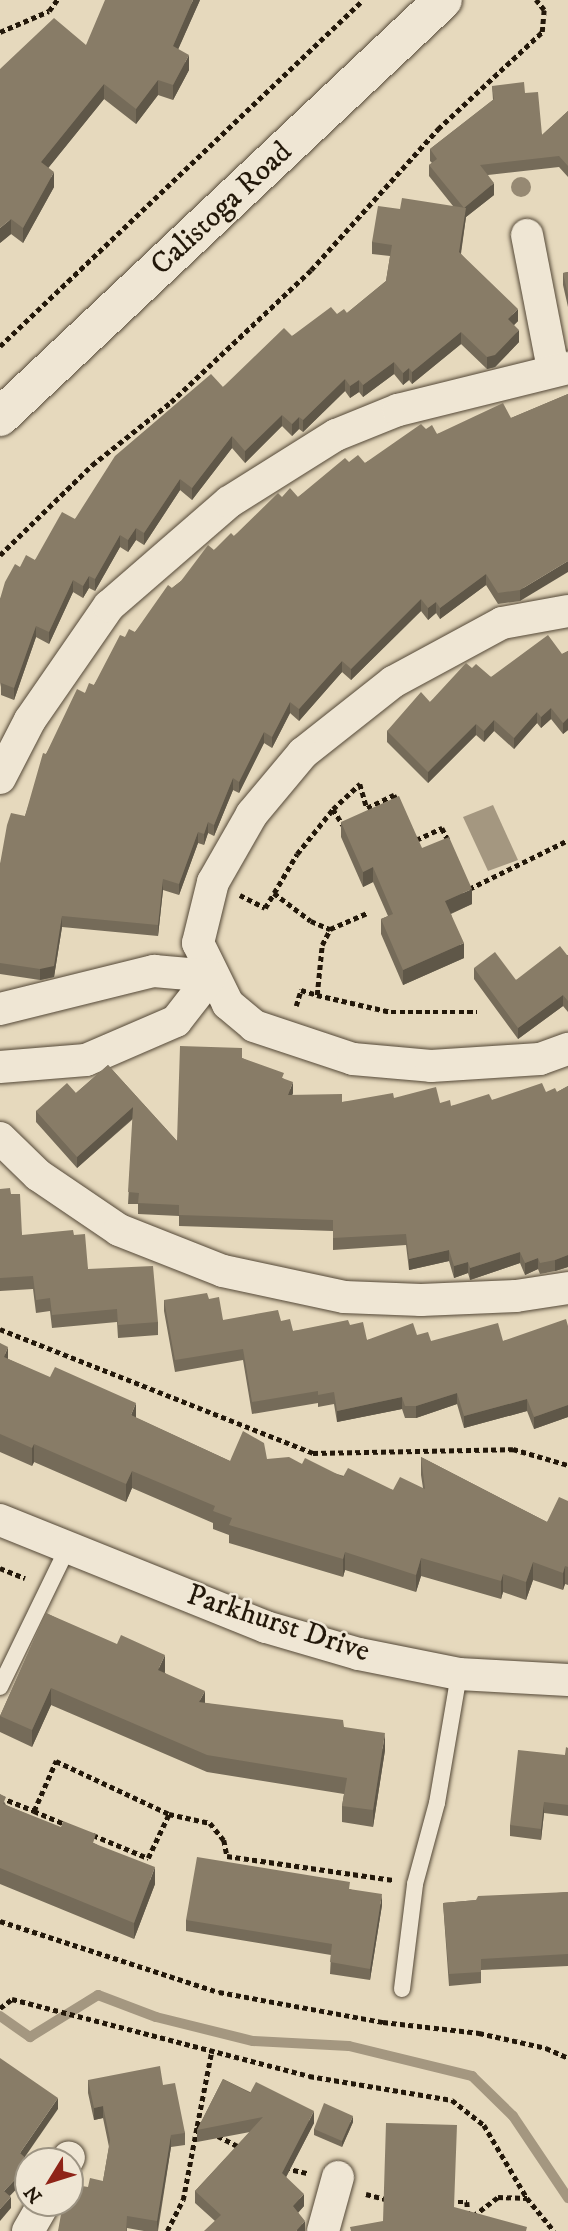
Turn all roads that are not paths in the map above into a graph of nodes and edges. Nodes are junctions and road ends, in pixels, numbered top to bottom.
1 (443, 0) edge
2 (527, 235) dead end
3 (560, 369) edge
4 (0, 417) edge
5 (568, 611) edge
6 (0, 778) edge
7 (211, 976) junction
8 (0, 1009) edge
9 (568, 1049) edge
10 (0, 1067) edge
11 (0, 1138) edge
12 (568, 1288) edge
13 (0, 1520) edge
14 (68, 1547) junction
15 (459, 1674) junction
16 (568, 1680) edge
17 (0, 1687) edge
18 (402, 1989) dead end
19 (338, 2177) road end
20 (323, 2231) edge

1 - 4 main road, Calistoga Road
2 - 3 street
3 - 6 street
5 - 7 street
7 - 8 street
7 - 9 street
7 - 10 street
11 - 12 street
13 - 14 street, Parkhurst Drive
14 - 15 street, Parkhurst Drive
14 - 17 lane
15 - 16 street, Parkhurst Drive
15 - 18 lane
19 - 20 street

